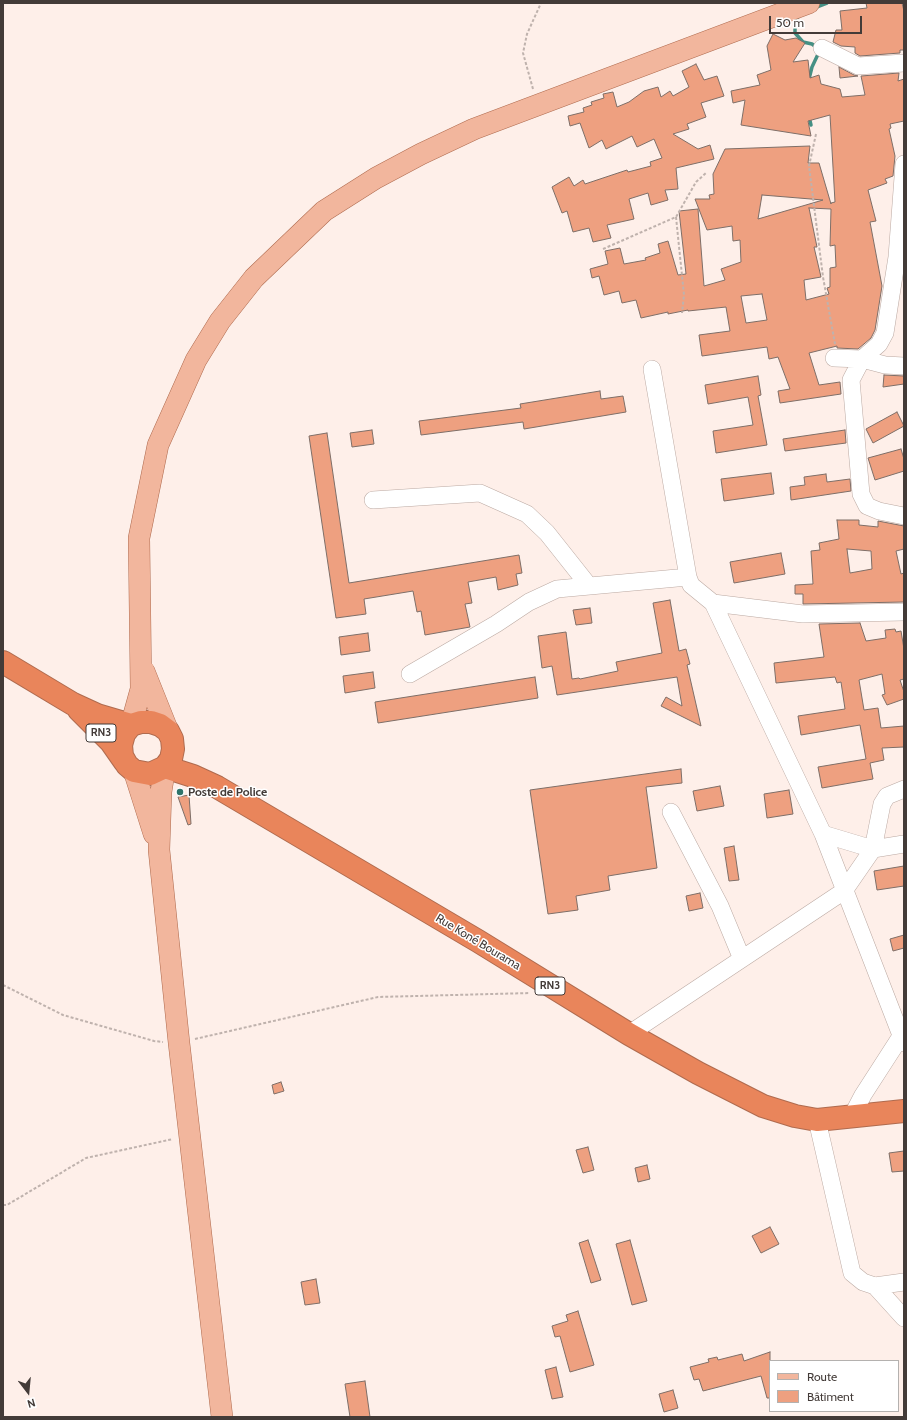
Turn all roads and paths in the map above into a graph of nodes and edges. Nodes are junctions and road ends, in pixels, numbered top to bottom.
1 (541, 3) edge
2 (809, 3) edge
3 (822, 48) dead end
4 (904, 63) edge
5 (538, 105) junction
6 (816, 134) dead end
7 (904, 164) edge
8 (706, 173) dead end
9 (902, 213) edge
10 (676, 217) junction
11 (603, 249) dead end
12 (682, 313) dead end
13 (834, 358) joint
14 (862, 359) junction
15 (904, 366) edge
16 (652, 369) dead end
17 (373, 500) dead end
18 (904, 516) edge
19 (688, 577) junction
20 (589, 586) junction
21 (713, 603) junction
22 (904, 612) edge
23 (3, 662) edge
24 (142, 664) junction
25 (410, 674) dead end
26 (73, 704) junction
27 (131, 724) junction
28 (168, 731) junction
29 (165, 767) junction
30 (131, 768) junction
31 (217, 787) junction
32 (904, 789) edge
33 (671, 812) dead end
34 (822, 834) junction
35 (904, 844) edge
36 (873, 849) junction
37 (159, 850) junction
38 (844, 891) junction
39 (742, 959) junction
40 (3, 985) edge
41 (555, 989) junction
42 (629, 1034) junction
43 (903, 1040) edge
44 (179, 1043) junction
45 (904, 1111) edge
46 (852, 1116) junction
47 (817, 1120) junction
48 (190, 1135) junction
49 (3, 1205) edge
50 (904, 1282) edge
51 (875, 1286) junction
52 (904, 1318) edge
53 (222, 1417) edge

1 - 5 path
2 - 5 main road
3 - 4 street
5 - 24 main road
6 - 13 path
7 - 9 street
8 - 10 path
9 - 14 street
10 - 11 path
10 - 12 path
13 - 14 street
14 - 15 street
14 - 18 street
16 - 19 street
17 - 20 street
19 - 20 street
19 - 21 street
20 - 25 street
21 - 22 street
21 - 34 street
23 - 26 highway, RN3
24 - 27 main road
24 - 28 main road
26 - 27 highway, RN3
26 - 30 highway, RN3
27 - 28 highway, RN3
27 - 30 highway, RN3
28 - 29 highway
28 - 31 highway, Rue Koné Bourama / RN3
29 - 30 highway
29 - 31 highway, Rue Koné Bourama / RN3
29 - 37 main road
30 - 37 main road
31 - 41 highway, Rue Koné Bourama / RN3
32 - 36 street
33 - 39 street
34 - 36 street
34 - 38 street
35 - 36 street
36 - 38 street
37 - 44 main road
38 - 39 street
38 - 43 street
39 - 42 street
40 - 44 path
41 - 42 highway, Rue Koné Bourama / RN3
41 - 44 path
42 - 47 highway, Rue Koné Bourama / RN3
43 - 46 street
44 - 48 main road
45 - 46 highway, Rue Koné Bourama / RN3
46 - 47 highway, Rue Koné Bourama / RN3
47 - 51 street
48 - 49 path
48 - 53 main road
50 - 51 street
51 - 52 street

